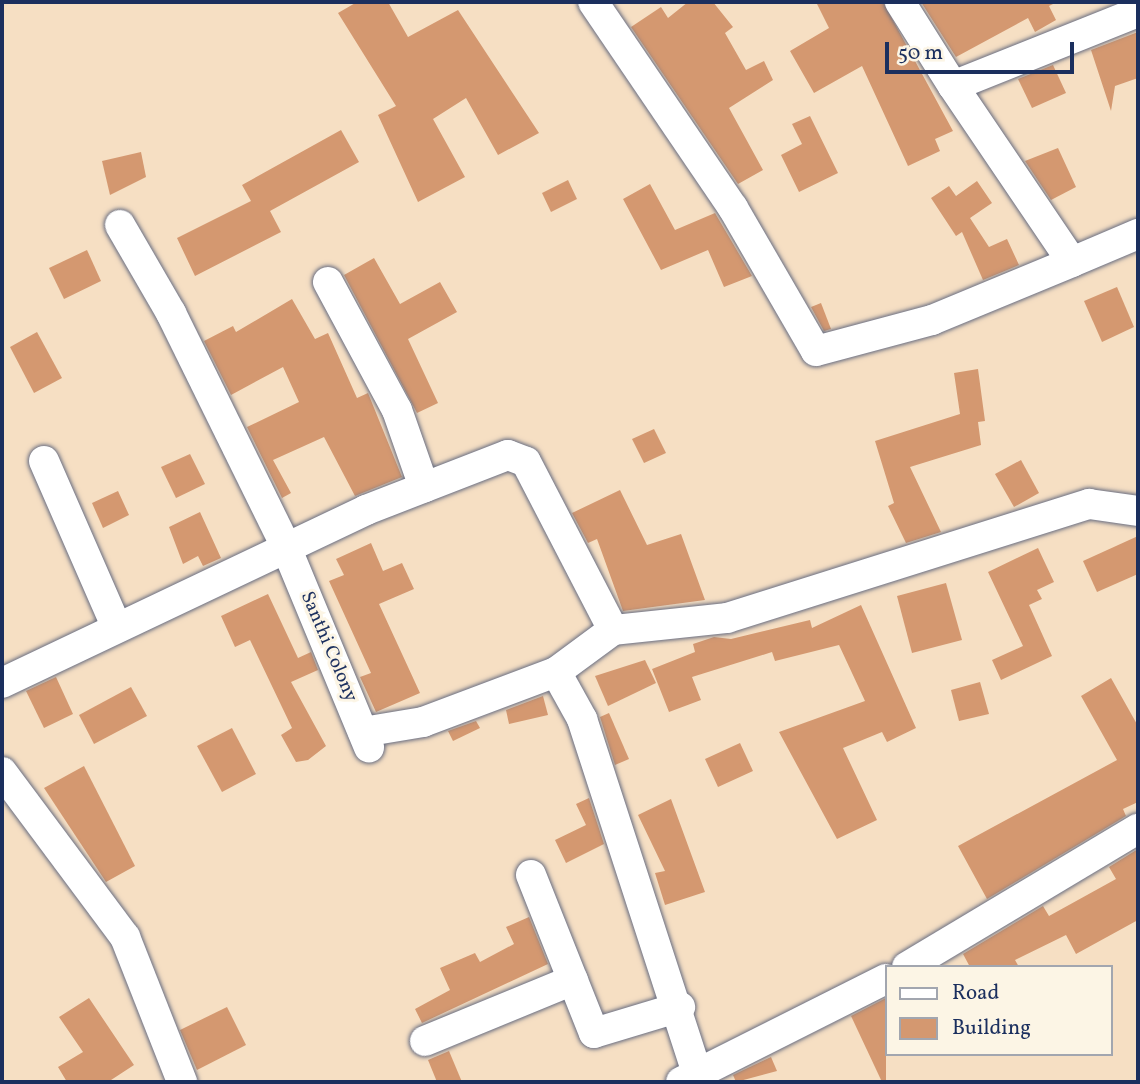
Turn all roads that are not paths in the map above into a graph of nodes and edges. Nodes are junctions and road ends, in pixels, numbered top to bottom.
1 (593, 2) edge
2 (900, 2) edge
3 (1138, 12) edge
4 (953, 86) junction
5 (120, 225) dead end
6 (1138, 234) edge
7 (1072, 262) junction
8 (328, 282) dead end
9 (44, 461) dead end
10 (424, 487) junction
11 (1138, 511) edge
12 (286, 547) junction
13 (116, 626) junction
14 (613, 630) junction
15 (556, 672) junction
16 (2, 683) edge
17 (2, 772) edge
18 (1138, 829) edge
19 (531, 875) dead end
20 (910, 965) edge
21 (573, 980) junction
22 (884, 980) edge
23 (680, 1007) junction
24 (425, 1041) dead end
25 (693, 1079) edge
26 (182, 1082) edge

1 - 7 street
2 - 4 street
3 - 4 street
4 - 7 street
5 - 12 street, Santhi Colony
6 - 7 street
8 - 10 street
9 - 13 street
10 - 12 street
10 - 14 street
11 - 14 street
12 - 13 street
12 - 15 street, Santhi Colony
13 - 16 street
14 - 15 street
15 - 23 street
17 - 26 street
18 - 20 street
19 - 21 street
21 - 23 street
21 - 24 street
22 - 25 street
23 - 25 street

